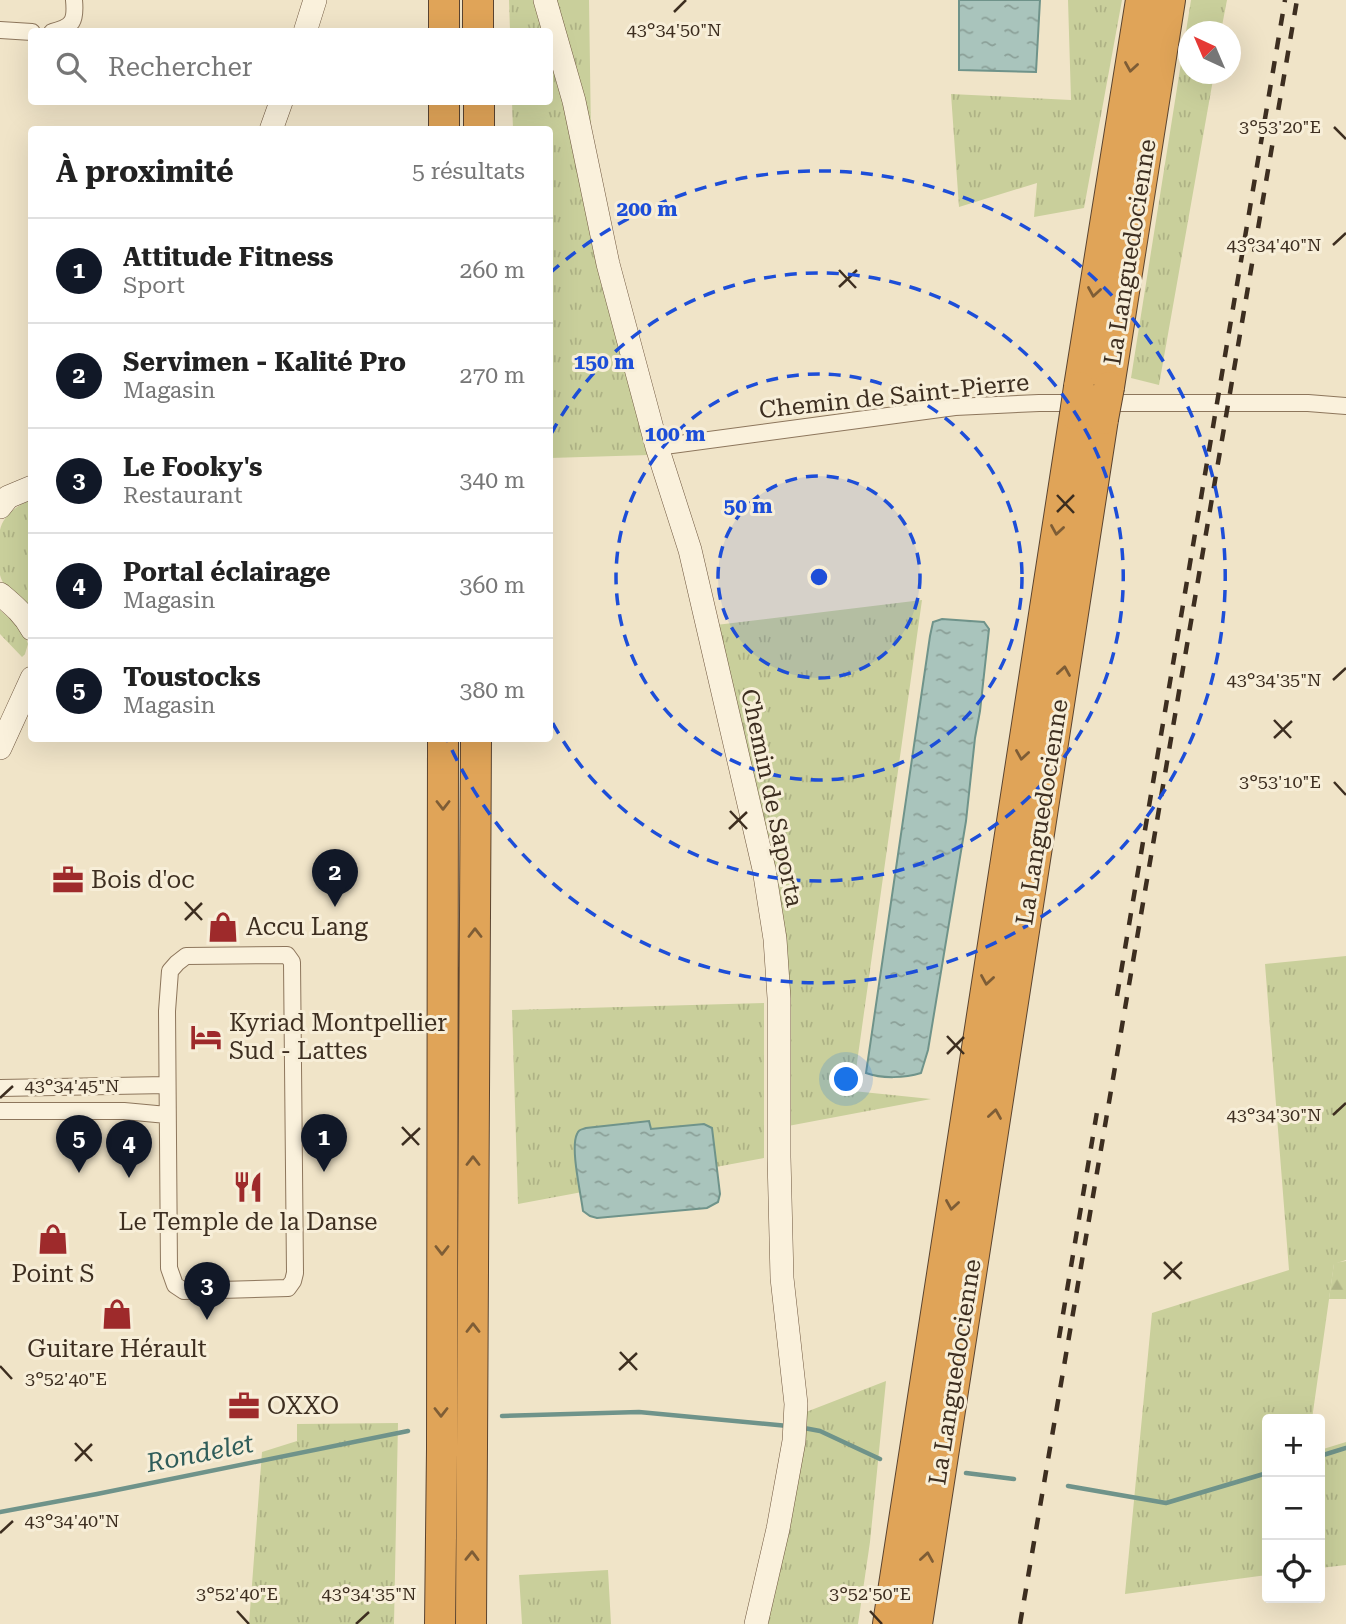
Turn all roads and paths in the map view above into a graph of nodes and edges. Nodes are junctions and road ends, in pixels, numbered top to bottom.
1 (74, 0) edge
2 (315, 0) edge
3 (444, 0) edge
4 (478, 0) edge
5 (545, 0) edge
6 (1141, 0) edge
7 (1170, 0) edge
8 (65, 28) edge
9 (305, 28) edge
10 (444, 28) edge
11 (478, 28) edge
12 (0, 30) edge
13 (28, 32) edge
14 (280, 105) edge
15 (444, 105) edge
16 (479, 105) edge
17 (272, 126) edge
18 (444, 126) edge
19 (479, 126) edge
20 (1091, 402) junction
21 (1346, 406) edge
22 (657, 447) junction
23 (28, 489) edge
24 (3, 500) edge
25 (16, 605) edge
26 (28, 623) edge
27 (28, 687) edge
28 (443, 742) edge
29 (476, 742) edge
30 (0, 748) edge
31 (167, 1085) junction
32 (0, 1088) edge
33 (0, 1111) edge
34 (167, 1115) junction
35 (442, 1449) junction
36 (419, 1624) edge
37 (440, 1624) edge
38 (471, 1624) edge
39 (756, 1624) edge
40 (888, 1624) edge
41 (917, 1624) edge

1 - 8 street
2 - 9 street
3 - 10 highway
4 - 11 highway
5 - 22 street, Chemin de Saporta
6 -> 20 highway, La Languedocienne
7 - 20 highway, La Languedocienne
12 - 13 street
14 - 17 street
15 - 18 highway
16 - 19 highway
20 -> 40 highway, La Languedocienne
41 -> 20 highway, La Languedocienne
21 - 22 street, Chemin de Saint-Pierre
22 - 39 street, Chemin de Saporta
23 - 24 street
25 - 26 street
27 - 30 street
28 -> 35 highway
38 -> 29 highway
31 - 32 street
31 - 34 street
31 - 34 street
33 - 34 street
35 - 36 highway
35 - 37 highway

